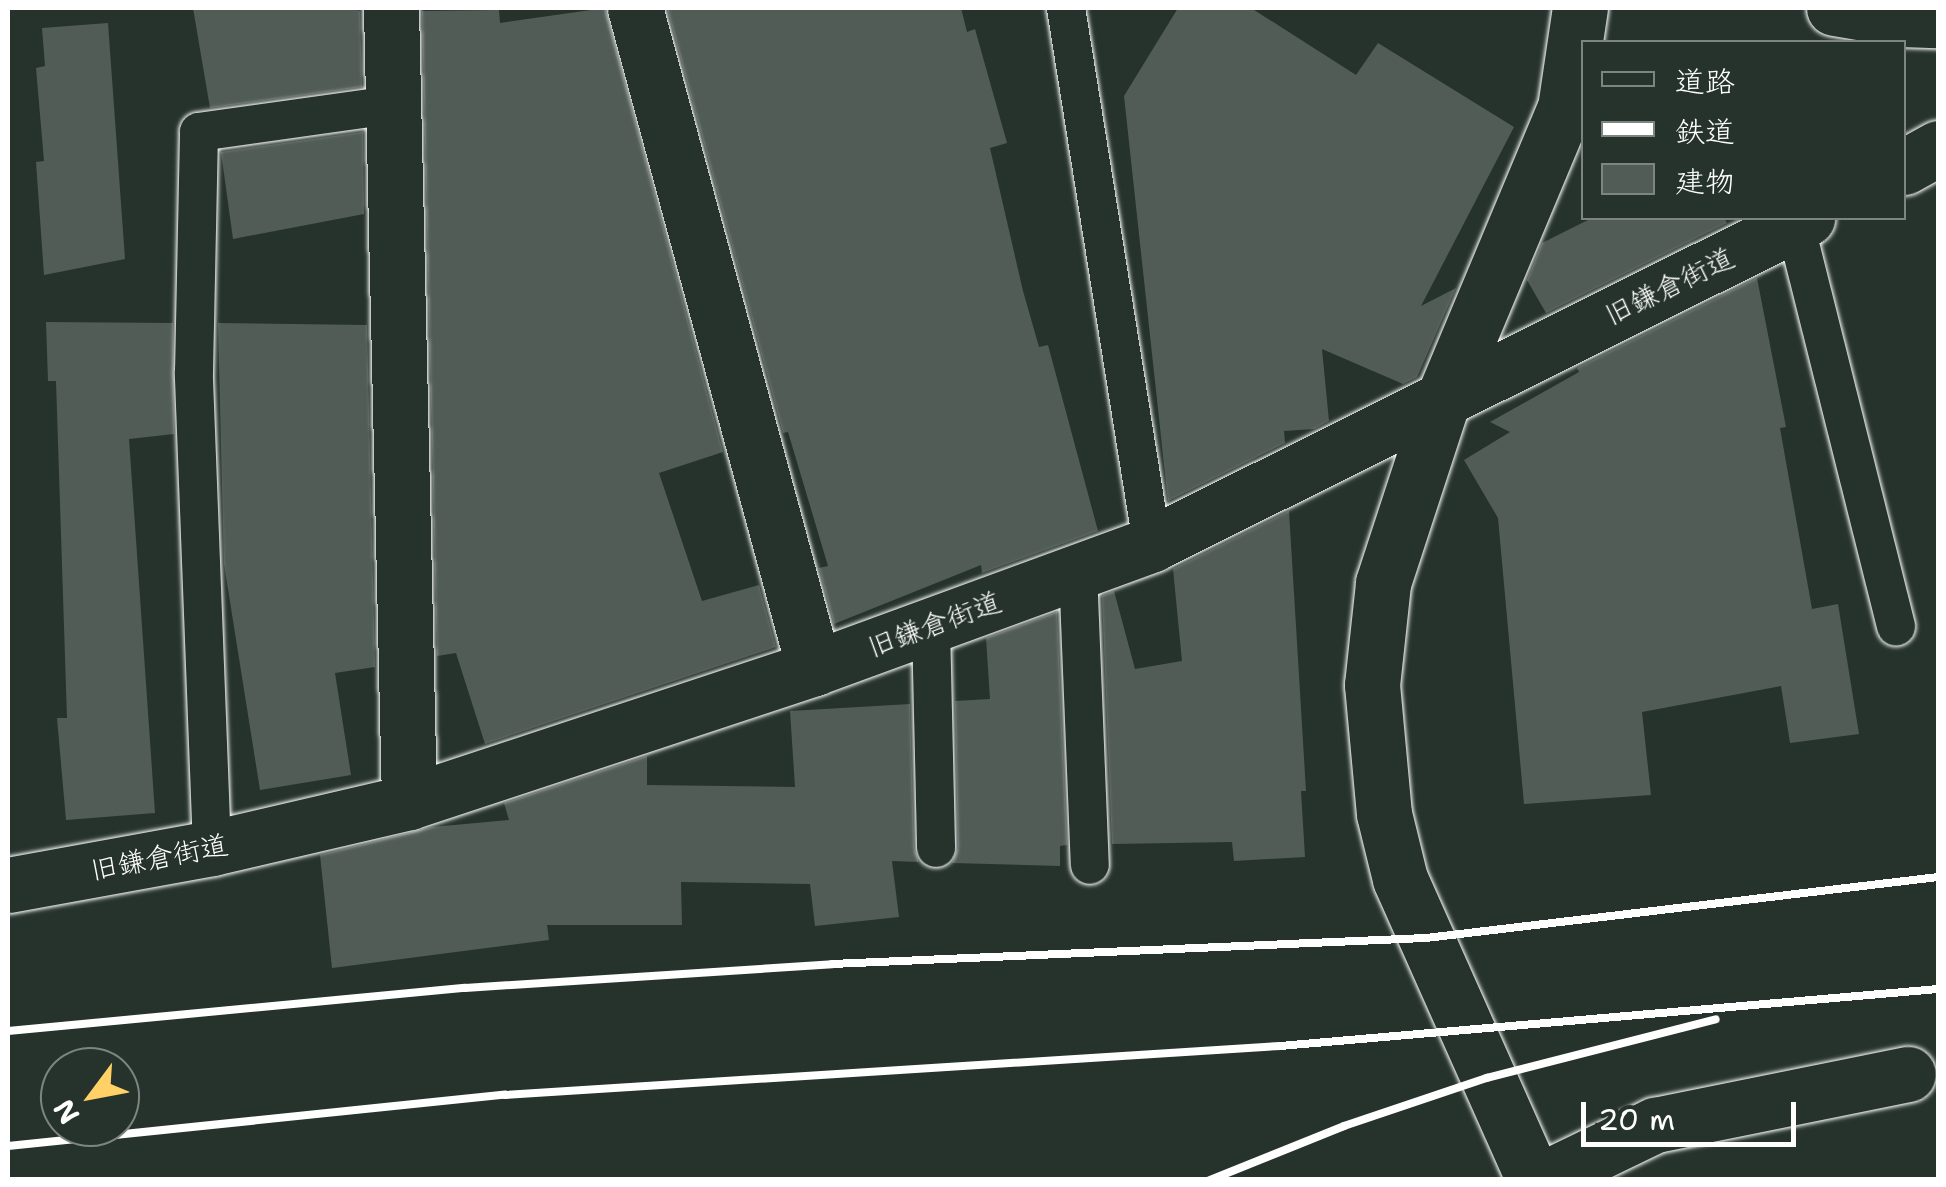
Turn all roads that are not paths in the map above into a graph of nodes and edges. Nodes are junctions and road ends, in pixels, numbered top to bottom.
1 (391, 8) edge
2 (634, 8) edge
3 (1066, 8) edge
4 (1580, 8) edge
5 (1834, 8) edge
6 (1938, 20) edge
7 (392, 105) junction
8 (1938, 148) edge
9 (1906, 166) edge
10 (1801, 221) edge
11 (1443, 399) junction
12 (1152, 544) junction
13 (1078, 571) junction
14 (930, 626) junction
15 (1896, 627) dead end
16 (814, 668) junction
17 (409, 802) junction
18 (212, 848) junction
19 (936, 848) dead end
20 (1090, 864) dead end
21 (8, 884) edge
22 (1908, 1074) dead end
23 (1537, 1180) edge

1 - 7 street
2 - 16 street
3 - 12 lane
4 - 11 street
5 - 6 street
7 - 17 street
7 - 18 lane
8 - 9 street
10 - 11 street, 旧鎌倉街道
10 - 15 lane
11 - 12 street, 旧鎌倉街道
11 - 23 street
12 - 13 street, 旧鎌倉街道
13 - 14 street, 旧鎌倉街道
13 - 20 lane
14 - 16 street, 旧鎌倉街道
14 - 19 lane
16 - 17 street, 旧鎌倉街道
17 - 18 street, 旧鎌倉街道
18 - 21 street, 旧鎌倉街道
22 - 23 street

